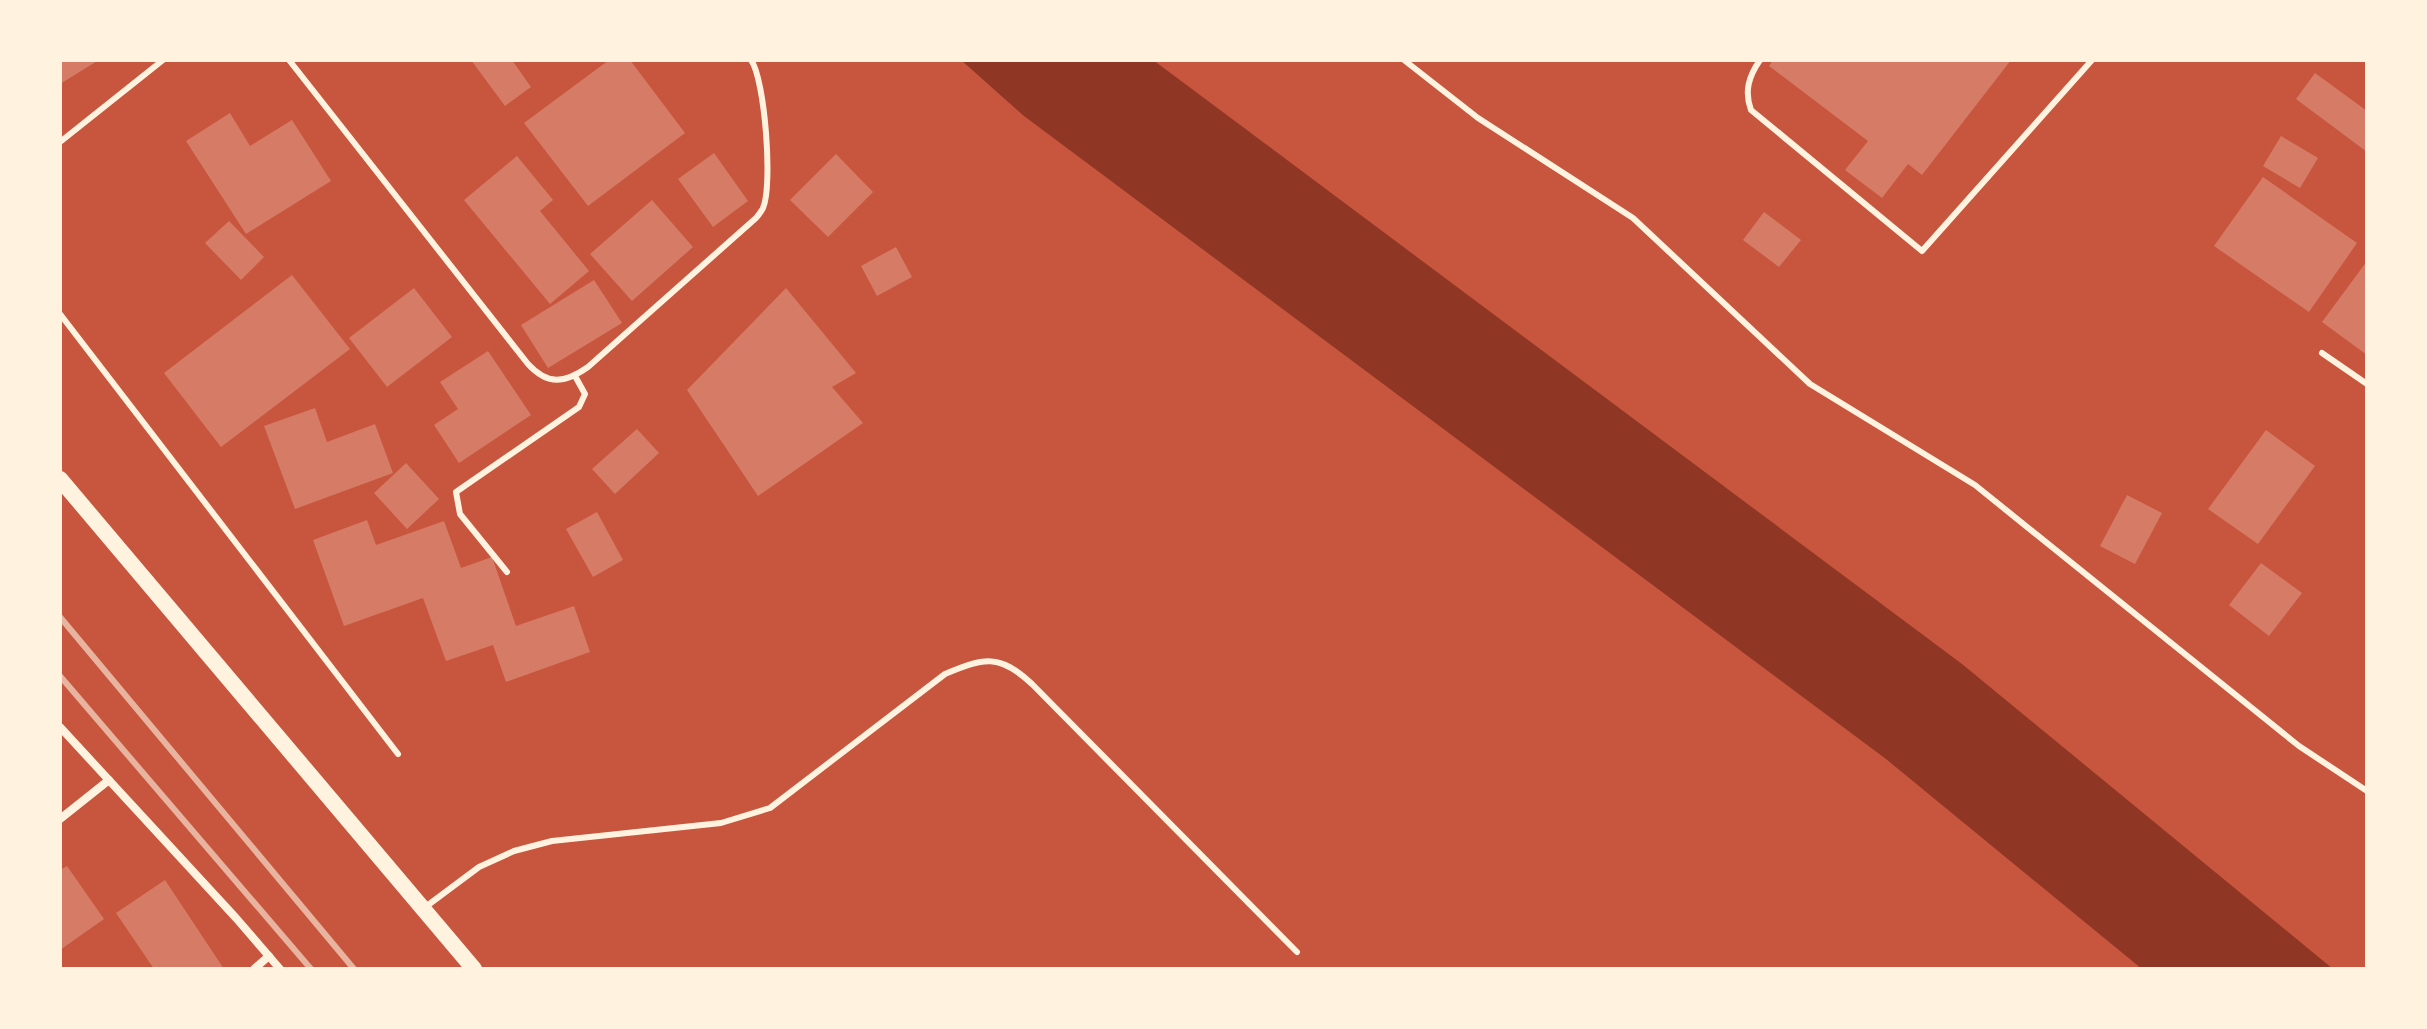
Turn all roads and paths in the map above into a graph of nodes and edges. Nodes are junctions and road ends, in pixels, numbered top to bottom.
1 (163, 60) edge
2 (289, 60) edge
3 (751, 60) edge
4 (1404, 60) edge
5 (1760, 60) edge
6 (2092, 60) edge
7 (60, 142) edge
8 (60, 314) edge
9 (2322, 353) dead end
10 (575, 376) junction
11 (2367, 384) edge
12 (60, 479) edge
13 (507, 572) dead end
14 (60, 727) edge
15 (398, 754) dead end
16 (109, 780) junction
17 (2367, 791) edge
18 (60, 819) edge
19 (424, 908) junction
20 (1297, 952) dead end
21 (269, 956) junction
22 (254, 969) edge
23 (280, 969) edge
24 (474, 969) edge

1 - 7 lane
2 - 10 lane
3 - 10 lane
4 - 17 lane
5 - 6 lane
8 - 15 lane
9 - 11 lane
10 - 13 lane
12 - 19 main road
14 - 16 street
16 - 18 street
16 - 21 street
19 - 20 lane
19 - 24 main road
21 - 22 street
21 - 23 street

